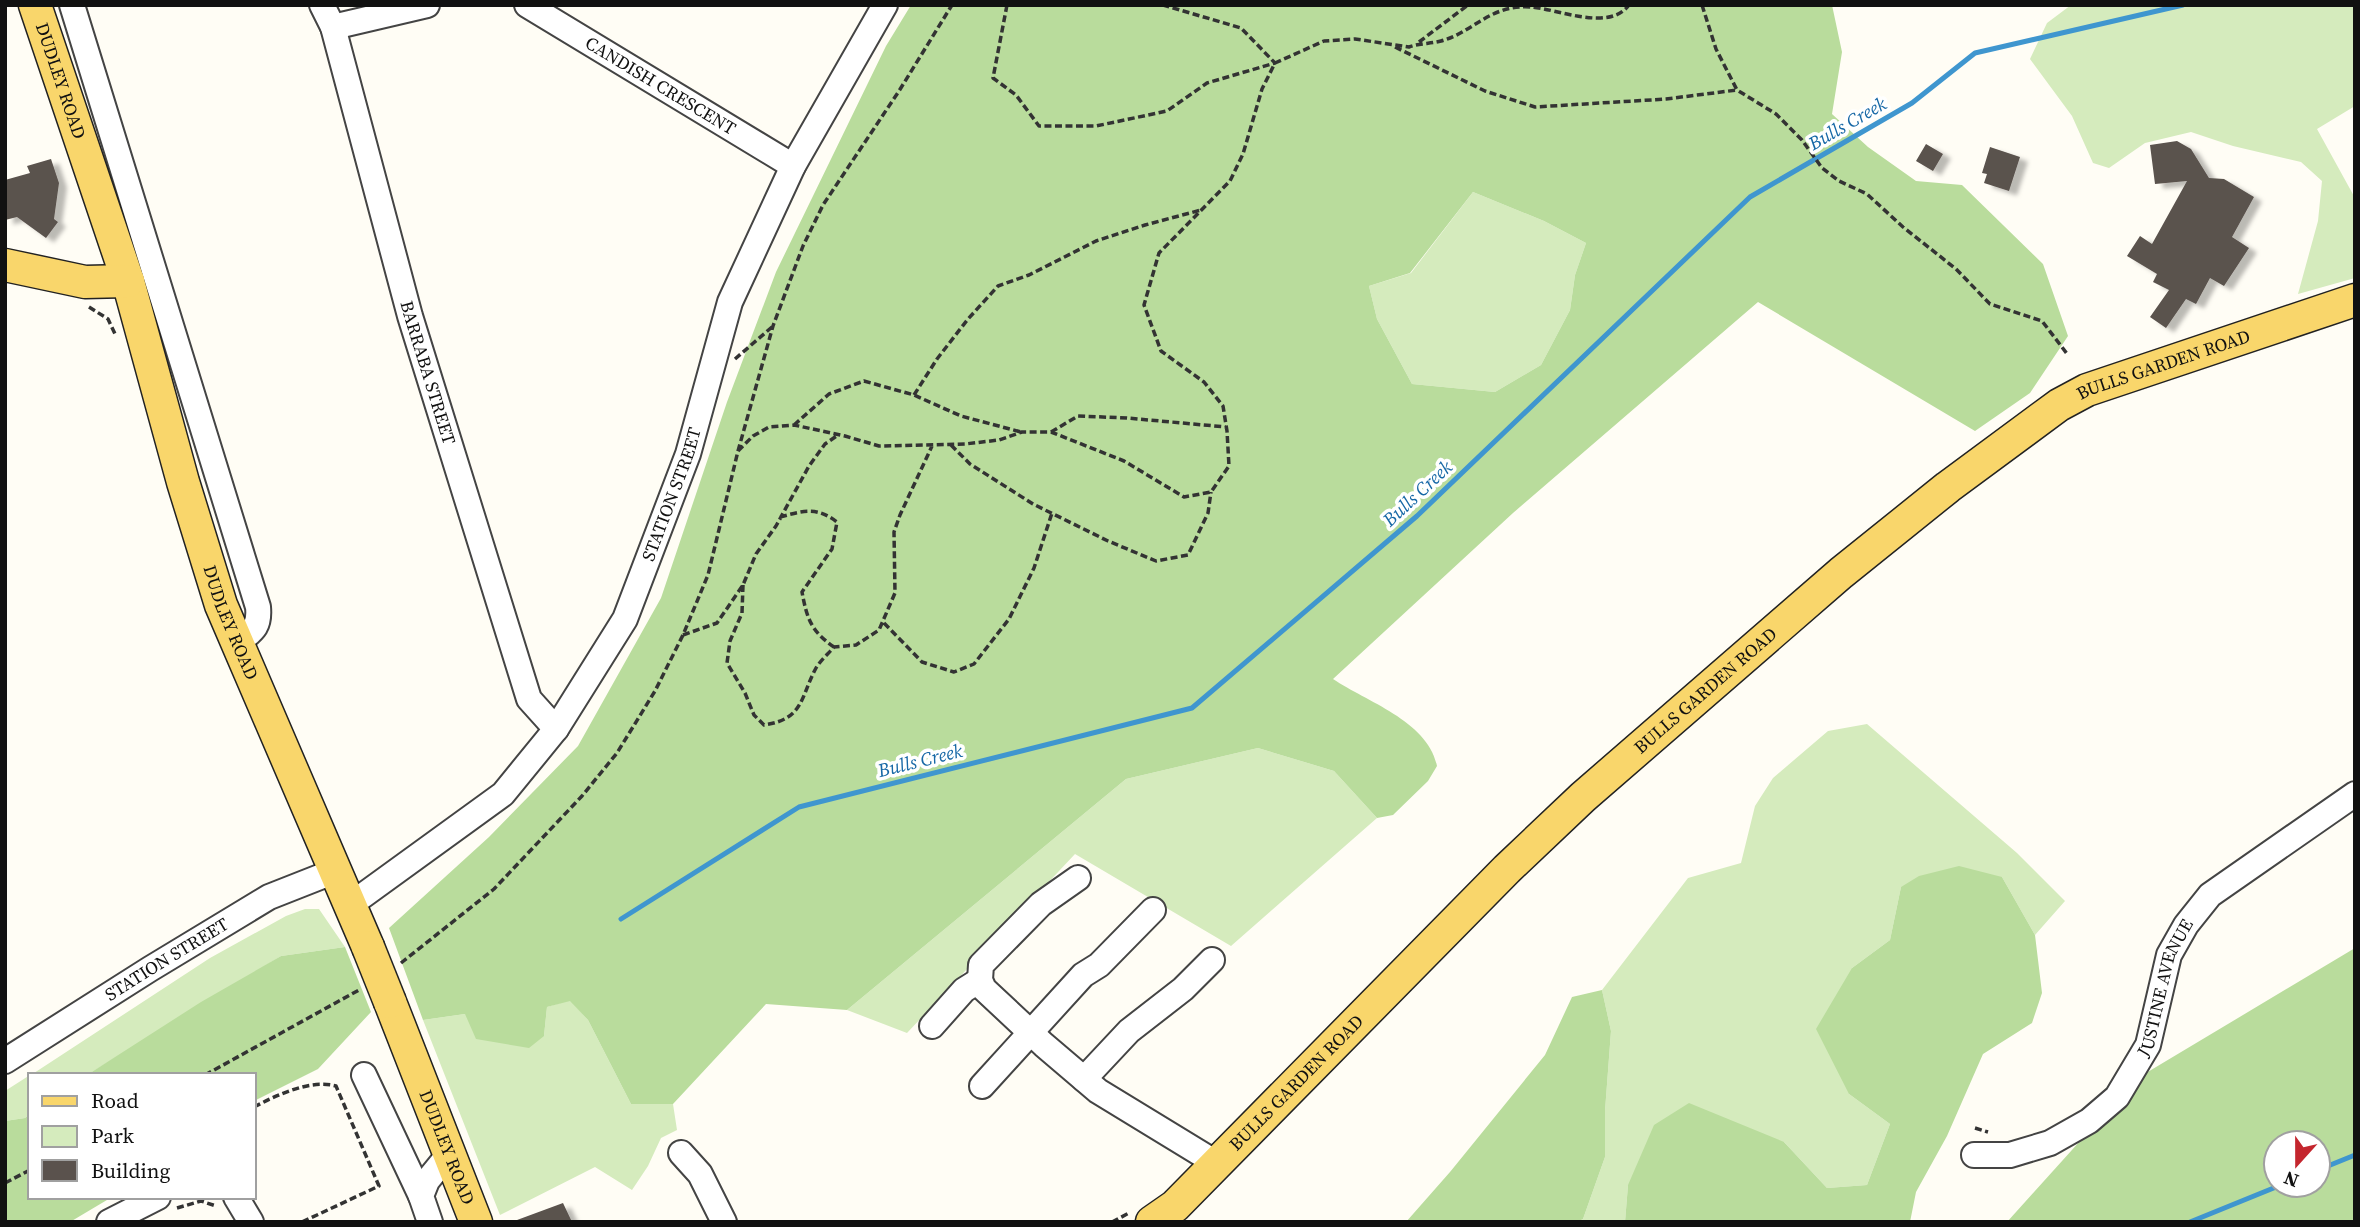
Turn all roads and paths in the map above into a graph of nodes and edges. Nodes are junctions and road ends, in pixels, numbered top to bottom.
1 (36, 5) edge
2 (72, 5) edge
3 (427, 5) edge
4 (527, 5) edge
5 (885, 5) edge
6 (1007, 5) edge
7 (1163, 5) edge
8 (1468, 5) edge
9 (1629, 5) edge
10 (1702, 5) edge
11 (328, 16) edge
12 (1418, 44) junction
13 (1393, 46) junction
14 (1275, 63) junction
15 (1737, 90) junction
16 (793, 166) junction
17 (1201, 210) junction
18 (5, 265) edge
19 (142, 278) junction
20 (2355, 300) edge
21 (81, 303) dead end
22 (773, 326) dead end
23 (117, 341) dead end
24 (2068, 355) dead end
25 (709, 373) junction
26 (914, 395) junction
27 (794, 425) junction
28 (1226, 427) junction
29 (1022, 432) junction
30 (1051, 432) junction
31 (840, 435) junction
32 (951, 445) junction
33 (932, 446) junction
34 (738, 451) dead end
35 (1211, 492) junction
36 (1052, 513) junction
37 (780, 517) junction
38 (743, 585) junction
39 (883, 622) junction
40 (683, 635) dead end
41 (834, 647) junction
42 (556, 729) junction
43 (2355, 794) edge
44 (335, 871) junction
45 (1078, 878) dead end
46 (350, 905) junction
47 (1153, 910) dead end
48 (1212, 960) dead end
49 (980, 981) junction
50 (932, 1026) dead end
51 (1029, 1031) junction
52 (5, 1061) edge
53 (364, 1075) dead end
54 (1084, 1079) junction
55 (982, 1086) dead end
56 (256, 1106) edge
57 (681, 1153) dead end
58 (449, 1154) junction
59 (1974, 1155) dead end
60 (1216, 1163) junction
61 (28, 1171) edge
62 (5, 1183) edge
63 (421, 1196) junction
64 (164, 1204) edge
65 (230, 1204) edge
66 (109, 1222) edge
67 (251, 1222) edge
68 (302, 1222) edge
69 (430, 1222) edge
70 (476, 1222) edge
71 (724, 1222) edge
72 (1152, 1222) edge

1 - 19 main road, DUDLEY ROAD
2 - 19 street
3 - 11 street
4 - 16 street, CANDISH CRESCENT
5 - 16 street, STATION STREET
6 - 14 path
7 - 14 path
8 - 12 path
9 - 12 path
10 - 15 path
11 - 42 street, BARRABA STREET
12 - 13 path
13 - 14 path
13 - 15 path
14 - 17 path
15 - 24 path
16 - 25 street, STATION STREET
17 - 26 path
17 - 28 path
18 - 19 main road
19 - 44 main road, DUDLEY ROAD
20 - 60 main road, BULLS GARDEN ROAD
21 - 23 path
22 - 25 path
25 - 42 street, STATION STREET
26 - 27 path
26 - 29 path
27 - 31 path
27 - 34 path
28 - 30 path
28 - 35 path
29 - 30 path
29 - 32 path
30 - 35 path
31 - 33 path
31 - 37 path
32 - 33 path
32 - 36 path
33 - 39 path
35 - 36 path
36 - 39 path
37 - 38 path
37 - 41 path
38 - 40 path
38 - 41 path
39 - 41 path
42 - 46 street, STATION STREET
43 - 59 street, JUSTINE AVENUE
44 - 46 main road, DUDLEY ROAD
44 - 52 street, STATION STREET
45 - 49 street
46 - 58 main road, DUDLEY ROAD, bridge
47 - 51 street
48 - 54 street
49 - 50 street
49 - 51 street
51 - 54 street
51 - 55 street
53 - 63 street
54 - 60 street
56 - 68 path
57 - 71 street
58 - 63 street
58 - 70 main road, DUDLEY ROAD
60 - 72 main road, BULLS GARDEN ROAD
61 - 62 path
63 - 69 street
64 - 65 path
64 - 66 street
65 - 67 street

